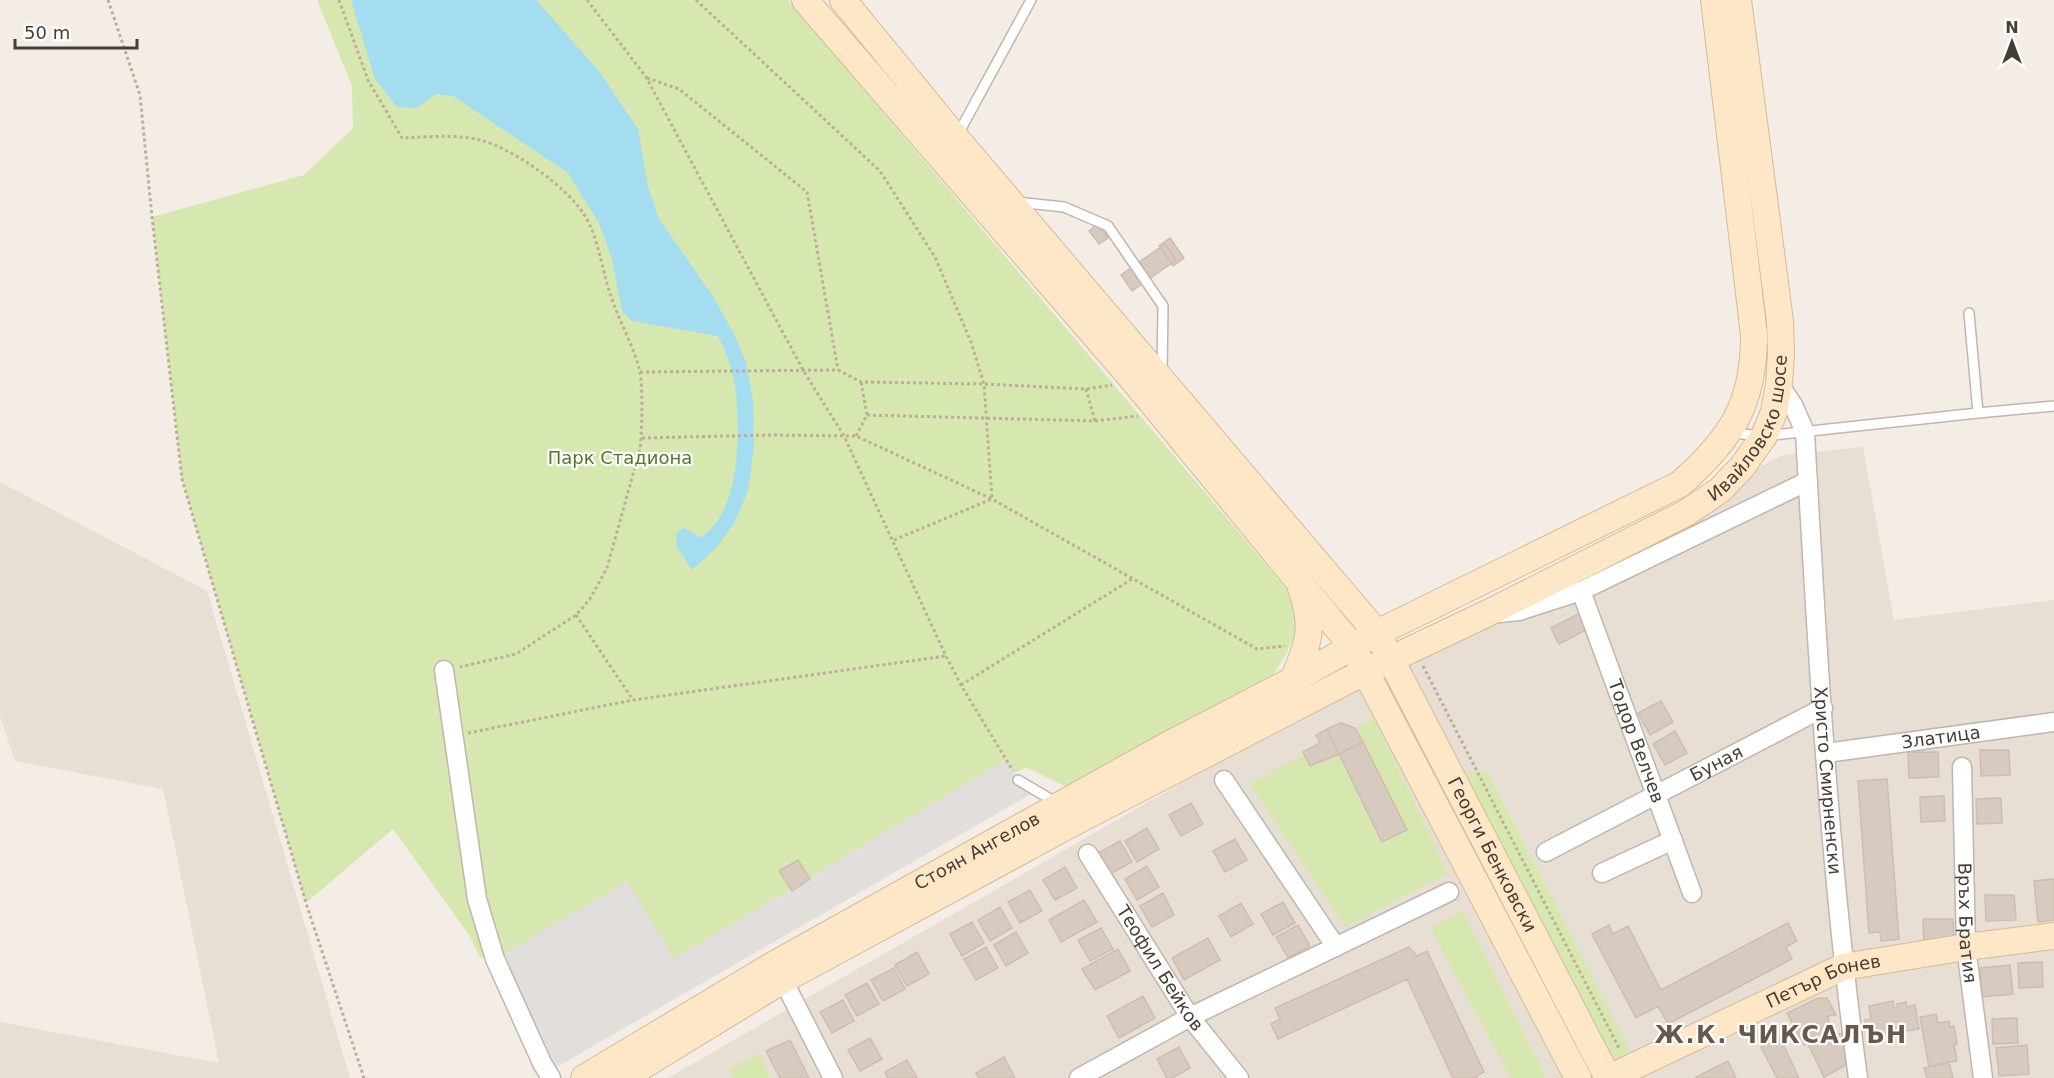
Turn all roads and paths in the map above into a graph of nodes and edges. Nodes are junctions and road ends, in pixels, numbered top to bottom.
1 (108, 0) edge
2 (586, 0) edge
3 (696, 0) edge
4 (805, 0) edge
5 (843, 0) edge
6 (1031, 0) edge
7 (1714, 0) edge
8 (1738, 0) edge
9 (340, 1) edge
10 (1736, 75) junction
11 (646, 77) junction
12 (956, 138) junction
13 (1010, 202) junction
14 (1969, 313) dead end
15 (802, 369) junction
16 (838, 370) junction
17 (640, 372) junction
18 (1162, 380) junction
19 (1134, 381) junction
20 (861, 382) junction
21 (984, 384) junction
22 (1779, 384) junction
23 (1086, 389) junction
24 (2054, 406) edge
25 (1978, 412) junction
26 (1161, 414) junction
27 (867, 415) junction
28 (987, 418) junction
29 (1095, 421) junction
30 (1805, 432) junction
31 (1729, 433) junction
32 (844, 436) junction
33 (856, 436) junction
34 (1764, 436) junction
35 (642, 438) junction
36 (1808, 481) junction
37 (992, 499) junction
38 (894, 540) junction
39 (1297, 578) junction
40 (1132, 579) junction
41 (1581, 591) junction
42 (1488, 614) junction
43 (576, 615) junction
44 (1377, 633) junction
45 (1307, 644) junction
46 (1352, 646) junction
47 (1414, 650) junction
48 (946, 656) junction
49 (1391, 660) junction
50 (444, 670) joint
51 (1366, 671) junction
52 (1293, 680) junction
53 (961, 685) junction
54 (633, 700) junction
55 (1823, 708) junction
56 (2054, 722) edge
57 (453, 736) junction
58 (1826, 753) junction
59 (1962, 767) dead end
60 (1018, 780) joint
61 (1224, 780) dead end
62 (1656, 794) junction
63 (1059, 804) junction
64 (1672, 840) junction
65 (1546, 852) dead end
66 (1088, 854) dead end
67 (1602, 873) dead end
68 (1449, 892) dead end
69 (1692, 893) dead end
70 (2054, 936) edge
71 (1336, 947) junction
72 (1966, 947) junction
73 (1843, 967) junction
74 (783, 980) junction
75 (1190, 1017) junction
76 (1615, 1075) edge
77 (364, 1078) edge
78 (551, 1078) edge
79 (584, 1078) edge
80 (623, 1078) edge
81 (833, 1078) edge
82 (1079, 1078) edge
83 (1239, 1078) edge
84 (1578, 1078) edge
85 (1858, 1078) edge
86 (1983, 1078) edge

1 - 77 path
2 - 11 path
3 - 21 path
4 - 19 main road, Георги Бенковски
5 - 12 main road, Георги Бенковски
6 - 12 lane
7 - 10 main road, Ивайловско шосе
8 - 10 main road, Ивайловско шосе
9 - 17 path
10 - 22 main road, Ивайловско шосе
10 - 31 main road, Ивайловско шосе
11 - 15 path
11 - 16 path
12 - 13 main road, Георги Бенковски
13 - 18 main road, Георги Бенковски
13 - 18 lane
14 - 25 lane
15 - 16 path
15 - 17 path
15 - 32 path
16 - 20 path
17 - 35 path
18 - 44 main road, Георги Бенковски
19 - 23 path
19 - 26 main road, Георги Бенковски
20 - 21 path
20 - 27 path
21 - 23 path
21 - 28 path
22 - 30 street
22 - 34 main road, Ивайловско шосе
23 - 29 path
24 - 25 lane
25 - 30 lane
26 - 29 path
26 - 39 main road, Георги Бенковски
27 - 28 path
27 - 33 path
28 - 29 path
28 - 37 path
30 - 34 lane
30 - 36 street, Христо Смирненски
31 - 34 lane
31 - 44 main road, Ивайловско шосе
32 - 33 path
32 - 35 path
32 - 38 path
33 - 37 path
34 - 42 main road, Ивайловско шосе
35 - 43 path
36 - 41 street
36 - 55 street, Христо Смирненски
37 - 38 path
37 - 40 path
38 - 48 path
39 - 45 main road
39 - 46 main road, Георги Бенковски
40 - 45 path
40 - 53 path
41 - 42 street
41 - 62 street, Тодор Велчев
42 - 47 main road, Ивайловско шосе
43 - 50 path
43 - 54 path
44 - 46 main road, Стоян Ангелов
44 - 49 main road, Георги Бенковски
45 - 52 main road
46 - 51 main road, Георги Бенковски
46 - 52 main road, Стоян Ангелов
47 - 49 main road, Ивайловско шосе
47 - 76 path
48 - 53 path
48 - 54 path
49 - 51 main road, Стоян Ангелов
49 - 76 main road, Георги Бенковски
50 - 57 street
51 - 74 main road, Стоян Ангелов
51 - 84 main road, Георги Бенковски
52 - 63 main road, Стоян Ангелов
53 - 60 path
54 - 57 path
55 - 58 street, Христо Смирненски
55 - 62 street, Буная
56 - 58 street, Златица
57 - 78 street
58 - 73 street, Христо Смирненски
59 - 72 street, Връх Братия
60 - 63 lane
61 - 71 street
62 - 64 street, Тодор Велчев
62 - 65 street, Буная
63 - 79 main road, Стоян Ангелов
64 - 67 street
64 - 69 street, Тодор Велчев
66 - 75 street, Теофил Бейков
68 - 71 street
70 - 72 main road, Петър Бонев
71 - 75 street
72 - 73 main road, Петър Бонев
72 - 86 street, Връх Братия
73 - 76 main road, Петър Бонев
73 - 85 street, Христо Смирненски
74 - 80 main road, Стоян Ангелов
74 - 81 street
75 - 82 street
75 - 83 street, Теофил Бейков

